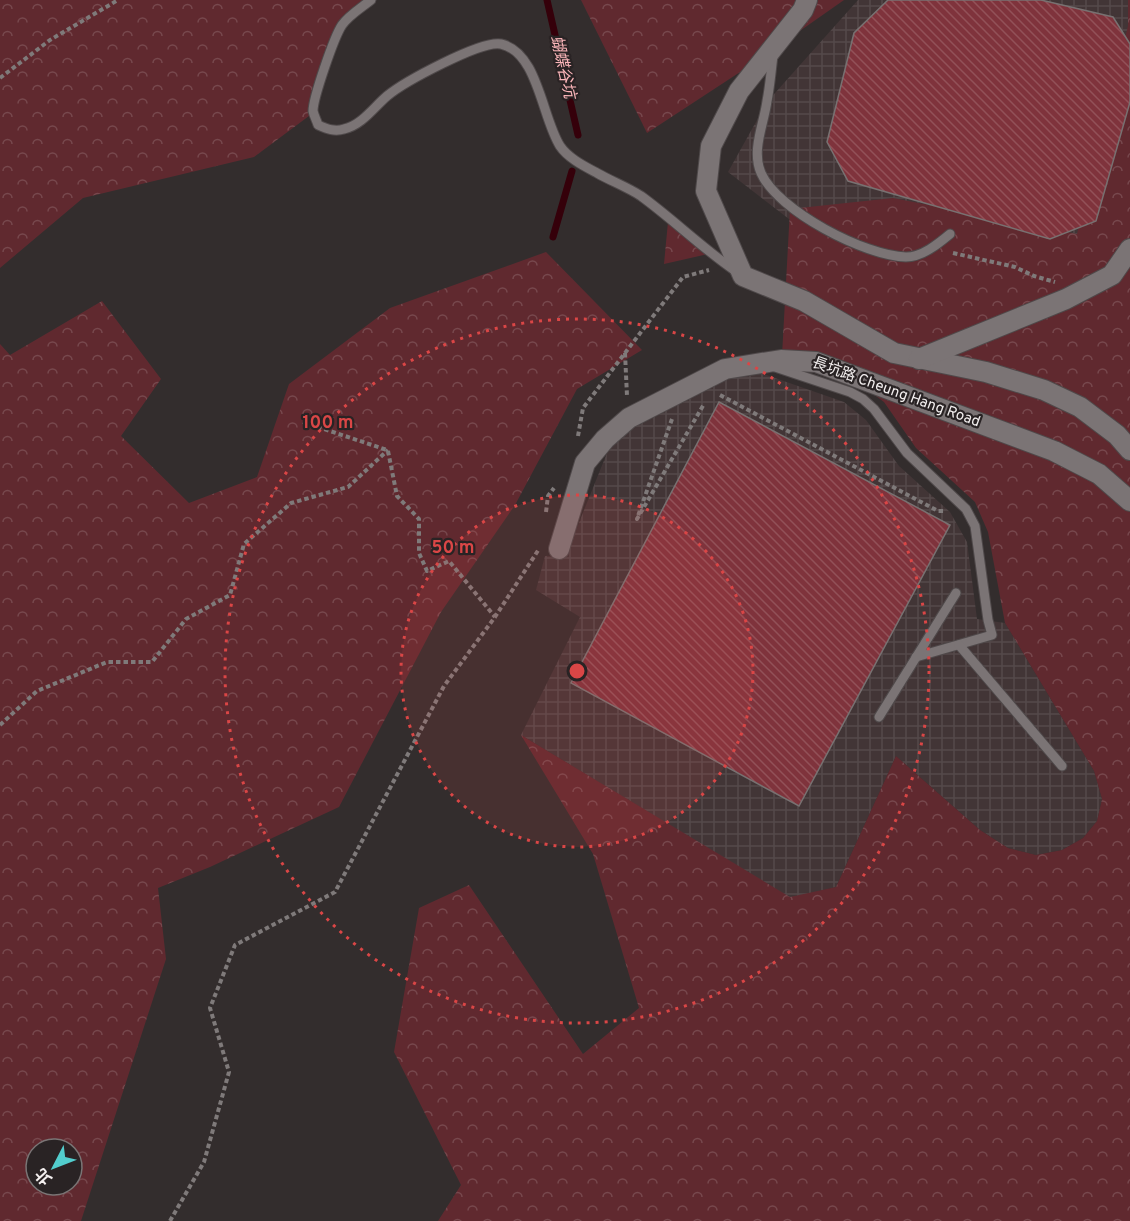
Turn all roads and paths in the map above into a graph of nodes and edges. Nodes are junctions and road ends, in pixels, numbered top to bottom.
1 (118, 0) edge
2 (370, 0) edge
3 (807, 0) edge
4 (774, 47) junction
5 (0, 78) edge
6 (950, 234) dead end
7 (932, 249) junction
8 (1130, 249) edge
9 (735, 270) junction
10 (1066, 299) junction
11 (625, 353) junction
12 (919, 359) junction
13 (761, 362) junction
14 (712, 390) dead end
15 (706, 400) dead end
16 (662, 401) junction
17 (628, 418) junction
18 (303, 422) dead end
19 (577, 443) dead end
20 (388, 450) junction
21 (1130, 450) edge
22 (559, 480) dead end
23 (1130, 501) edge
24 (966, 509) junction
25 (545, 516) dead end
26 (550, 548) joint
27 (956, 593) dead end
28 (495, 617) junction
29 (959, 645) junction
30 (916, 657) junction
31 (879, 717) dead end
32 (0, 725) edge
33 (1062, 766) dead end
34 (170, 1221) edge

1 - 5 path
2 - 9 lane
3 - 4 street
4 - 7 lane
4 - 9 street
6 - 7 lane
7 - 10 path
8 - 10 street
9 - 11 path
9 - 12 street
10 - 12 street
11 - 17 path
11 - 19 path
12 - 21 street
13 - 16 street, 長坑路 Cheung Hang Road
13 - 23 street, 長坑路 Cheung Hang Road
13 - 24 lane
14 - 24 path
15 - 16 path
16 - 17 street, 長坑路 Cheung Hang Road
17 - 26 street, 長坑路 Cheung Hang Road
18 - 20 path
20 - 28 path
20 - 32 path
22 - 25 path
24 - 29 lane
26 - 28 path
27 - 30 lane
28 - 34 path
29 - 30 lane
29 - 33 lane
30 - 31 lane

